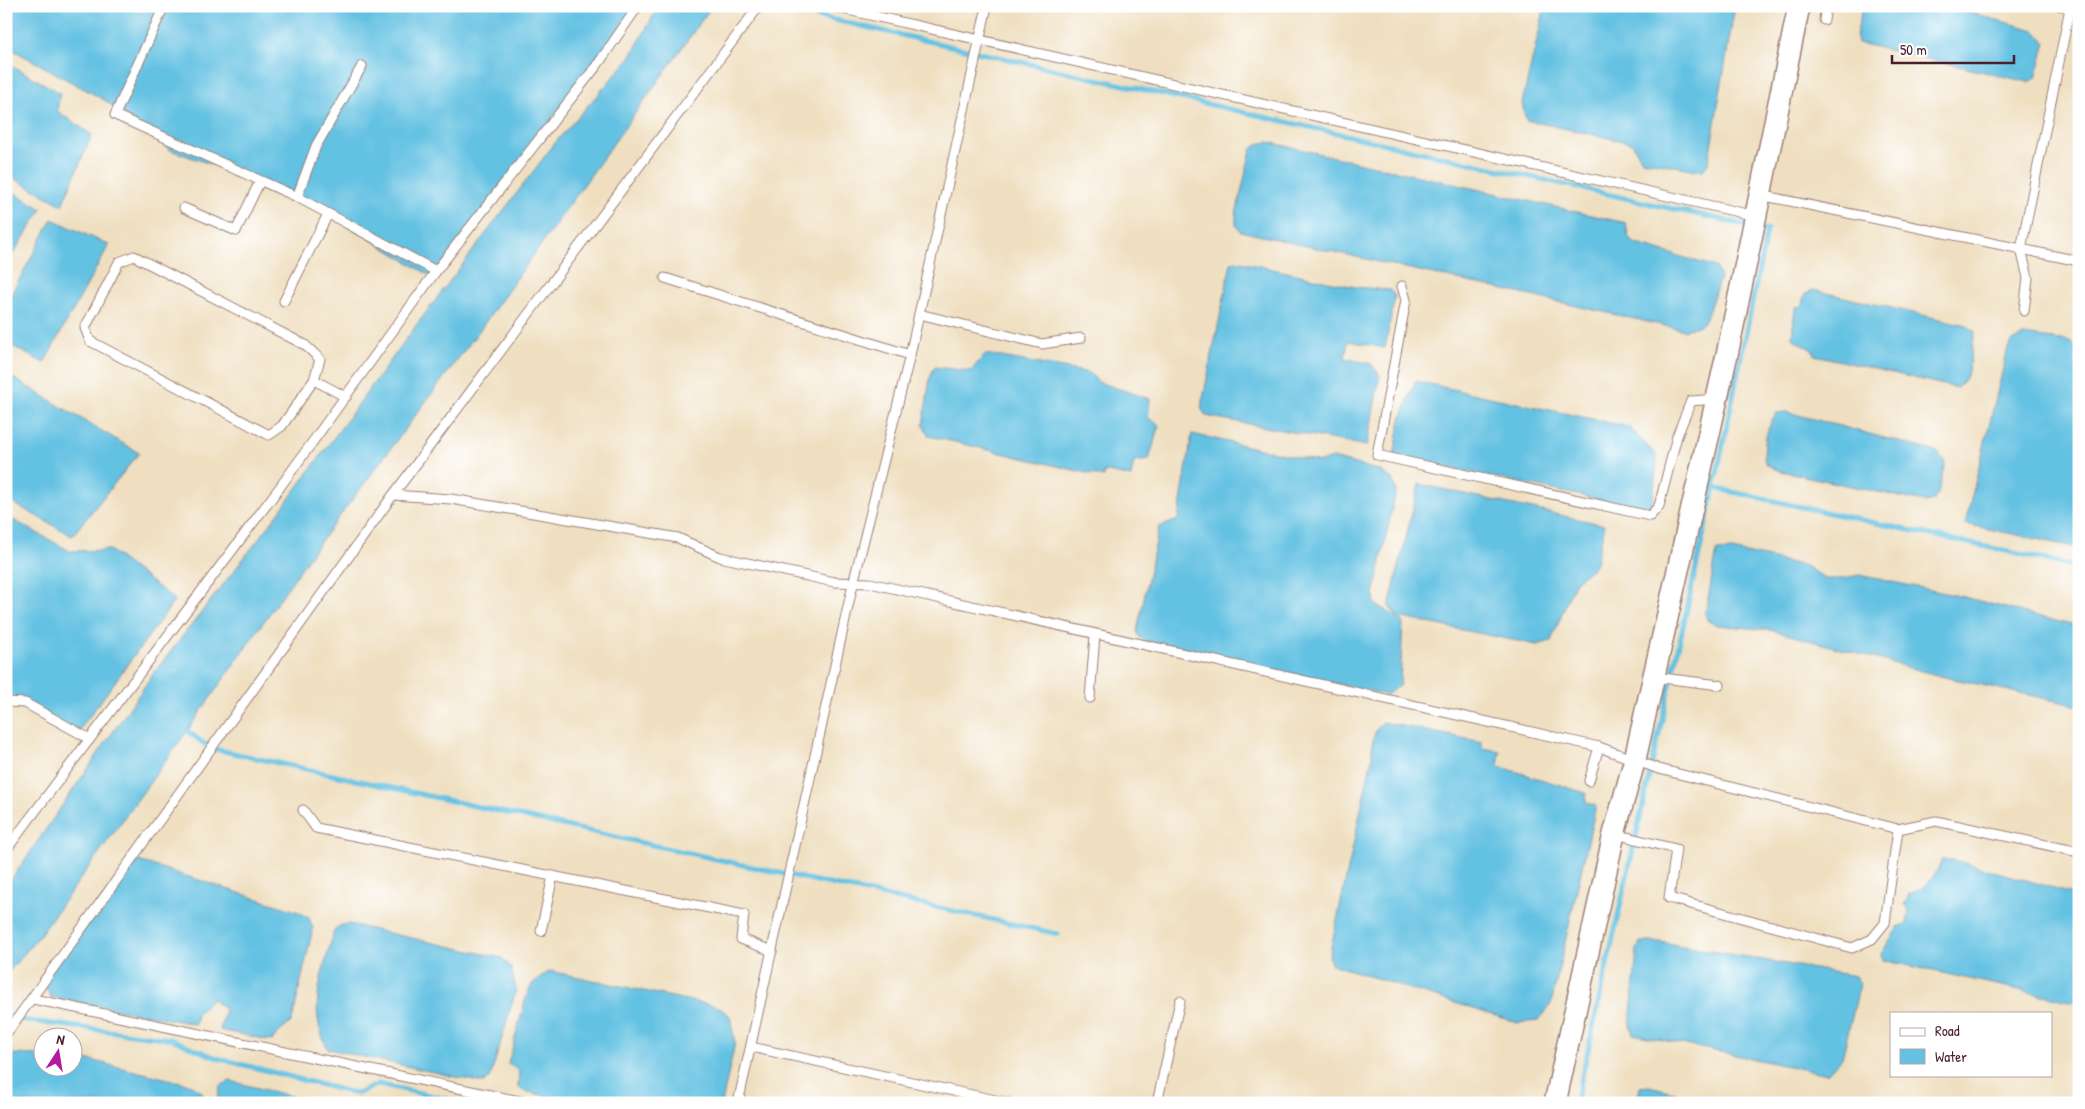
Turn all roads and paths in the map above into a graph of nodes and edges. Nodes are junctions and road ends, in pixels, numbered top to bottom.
1 (164, 6) edge
2 (638, 6) edge
3 (759, 6) edge
4 (830, 6) edge
5 (987, 6) edge
6 (1799, 6) edge
7 (1826, 6) edge
8 (2062, 6) edge
9 (1824, 20) dead end
10 (979, 41) junction
11 (362, 66) dead end
12 (260, 181) junction
13 (1760, 194) junction
14 (297, 197) junction
15 (184, 208) dead end
16 (328, 214) junction
17 (1756, 216) junction
18 (2021, 249) junction
19 (2079, 261) edge
20 (436, 271) junction
21 (665, 278) dead end
22 (1402, 286) dead end
23 (284, 301) dead end
24 (2024, 311) dead end
25 (920, 314) junction
26 (1081, 338) dead end
27 (910, 356) junction
28 (314, 380) junction
29 (346, 397) junction
30 (1716, 399) junction
31 (393, 495) junction
32 (853, 584) junction
33 (1095, 635) junction
34 (1654, 676) junction
35 (1720, 685) dead end
36 (1090, 698) dead end
37 (6, 702) edge
38 (90, 739) junction
39 (1599, 746) junction
40 (1636, 759) junction
41 (1589, 781) dead end
42 (303, 810) dead end
43 (1898, 829) junction
44 (1614, 834) junction
45 (6, 850) edge
46 (2079, 852) edge
47 (553, 876) junction
48 (541, 931) dead end
49 (772, 951) junction
50 (33, 999) junction
51 (1180, 1001) dead end
52 (6, 1034) edge
53 (751, 1047) junction
54 (529, 1103) edge
55 (738, 1103) edge
56 (1009, 1103) edge
57 (1157, 1103) edge
58 (1555, 1103) edge

1 - 12 lane
2 - 20 lane
3 - 31 lane
4 - 10 lane
5 - 10 lane
6 - 13 street
7 - 9 lane
8 - 18 lane
10 - 17 lane
10 - 25 lane
11 - 14 lane
12 - 14 lane
12 - 15 lane
13 - 17 street
13 - 18 lane
14 - 16 lane
16 - 20 lane
16 - 23 lane
17 - 30 street
18 - 19 lane
18 - 24 lane
20 - 29 lane
21 - 27 lane
22 - 30 lane
25 - 26 lane
25 - 27 lane
27 - 32 lane
28 - 28 lane
28 - 29 lane
29 - 38 lane
30 - 34 street
31 - 32 lane
31 - 50 lane
32 - 33 lane
32 - 49 lane
33 - 36 lane
33 - 39 lane
34 - 35 lane
34 - 40 street
37 - 38 lane
38 - 45 lane
39 - 40 lane
39 - 41 lane
40 - 43 lane
40 - 44 street
42 - 47 lane
43 - 44 lane
43 - 46 lane
44 - 58 street
47 - 48 lane
47 - 49 lane
49 - 53 lane
50 - 52 lane
50 - 54 lane
51 - 57 lane
53 - 55 lane
53 - 56 lane

